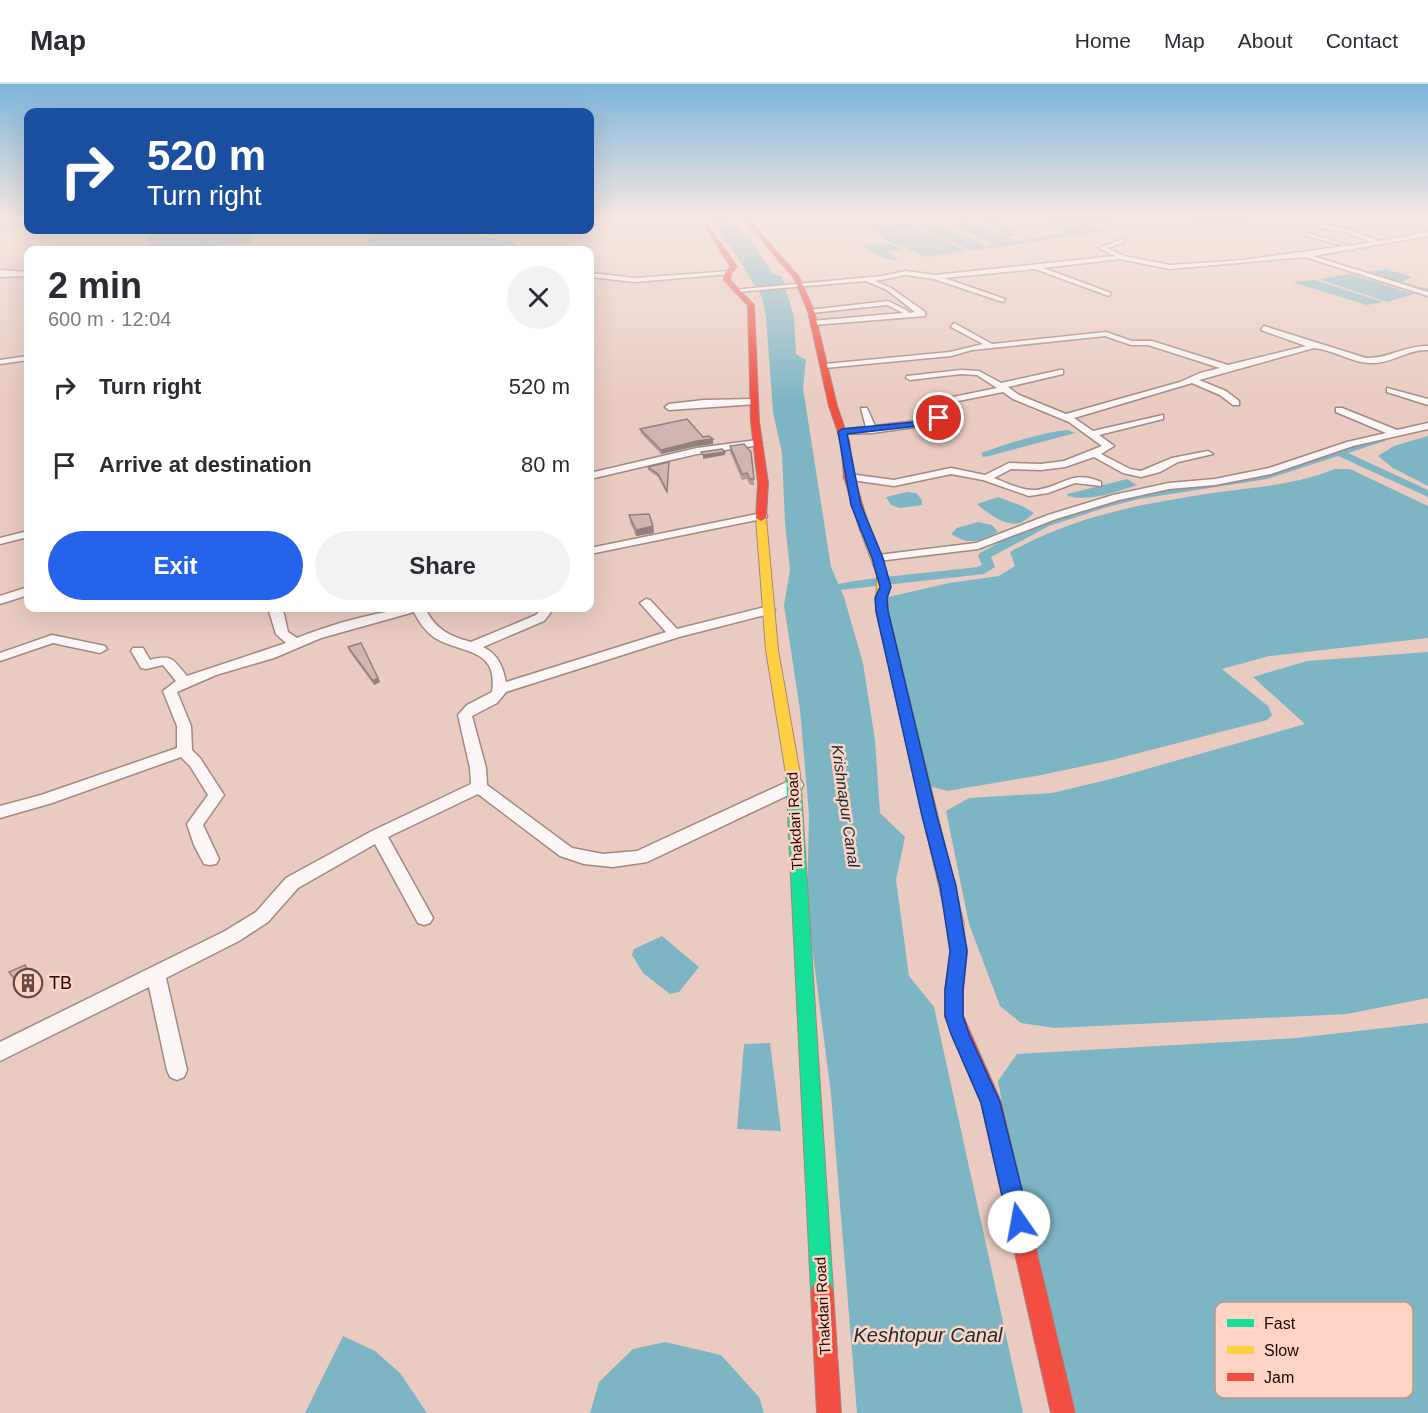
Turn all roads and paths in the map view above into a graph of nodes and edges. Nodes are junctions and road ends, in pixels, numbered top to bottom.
1 (626, 279) edge
2 (647, 279) edge
3 (727, 279) edge
4 (797, 279) edge
5 (866, 279) joint
6 (937, 279) edge
7 (1067, 279) edge
8 (1381, 279) edge
9 (794, 285) junction
10 (742, 290) junction
11 (1108, 294) dead end
12 (1428, 294) edge
13 (1002, 300) dead end
14 (912, 315) junction
15 (813, 317) junction
16 (954, 325) dead end
17 (1264, 328) dead end
18 (991, 346) junction
19 (1314, 346) junction
20 (1428, 348) edge
21 (24, 359) edge
22 (0, 362) edge
23 (825, 366) junction
24 (1228, 368) junction
25 (1060, 372) dead end
26 (910, 378) dead end
27 (1192, 380) junction
28 (1002, 388) junction
29 (1390, 390) dead end
30 (754, 402) junction
31 (1428, 402) edge
32 (1236, 403) dead end
33 (669, 407) dead end
34 (864, 410) dead end
35 (1339, 410) dead end
36 (1066, 417) junction
37 (1160, 417) dead end
38 (1428, 426) edge
39 (872, 430) junction
40 (842, 432) junction
41 (1395, 433) junction
42 (1092, 434) junction
43 (758, 443) junction
44 (1095, 454) junction
45 (1208, 454) dead end
46 (594, 475) edge
47 (849, 477) junction
48 (986, 478) junction
49 (1096, 484) dead end
50 (762, 516) junction
51 (24, 535) edge
52 (0, 541) edge
53 (594, 550) edge
54 (878, 558) junction
55 (24, 592) edge
56 (0, 600) edge
57 (646, 603) dead end
58 (769, 610) junction
59 (277, 612) edge
60 (401, 612) edge
61 (419, 612) edge
62 (545, 612) edge
63 (674, 634) junction
64 (296, 644) junction
65 (472, 647) junction
66 (100, 649) dead end
67 (138, 651) dead end
68 (0, 657) edge
69 (184, 682) junction
70 (500, 689) junction
71 (184, 751) junction
72 (795, 785) junction
73 (479, 787) junction
74 (0, 812) edge
75 (378, 835) junction
76 (210, 859) dead end
77 (424, 918) dead end
78 (156, 974) junction
79 (0, 1052) edge
80 (177, 1070) dead end
81 (829, 1413) edge
82 (1062, 1413) edge

1 - 2 street
3 - 10 street, Thakdari Road
4 - 9 street
5 - 9 street
5 - 14 street
6 - 13 street
7 - 11 street
8 - 12 street
9 - 10 street
9 - 15 street
10 - 30 street, Thakdari Road
14 - 15 street
14 - 15 street
15 - 23 street
16 - 18 street
17 - 19 street
18 - 23 street
18 - 24 street
19 - 20 street
19 - 24 street
21 - 22 street
23 - 40 street
24 - 27 street
25 - 28 street
26 - 28 street
27 - 32 street
27 - 36 street
28 - 36 street
28 - 39 street
29 - 31 street
30 - 33 street
30 - 43 street, Thakdari Road
34 - 39 street
35 - 41 street
36 - 42 street
37 - 42 street
38 - 41 street
39 - 40 street
40 - 47 street
41 - 54 street
42 - 44 street
43 - 46 street
43 - 50 street, Thakdari Road
44 - 45 street
44 - 48 street
47 - 48 street
47 - 54 street
48 - 49 street
50 - 53 street
50 - 58 street, Thakdari Road
51 - 52 street
54 - 82 street
55 - 56 street
57 - 63 street
58 - 63 street
58 - 72 street, Thakdari Road
59 - 64 street
60 - 64 street
61 - 65 street
62 - 65 street
63 - 70 street
64 - 69 street
65 - 70 street
66 - 68 street
67 - 69 street
69 - 71 street
70 - 73 street
71 - 74 street
71 - 76 street
72 - 73 street
72 - 81 street, Thakdari Road
73 - 75 street
75 - 77 street
75 - 78 street
78 - 79 street
78 - 80 street

